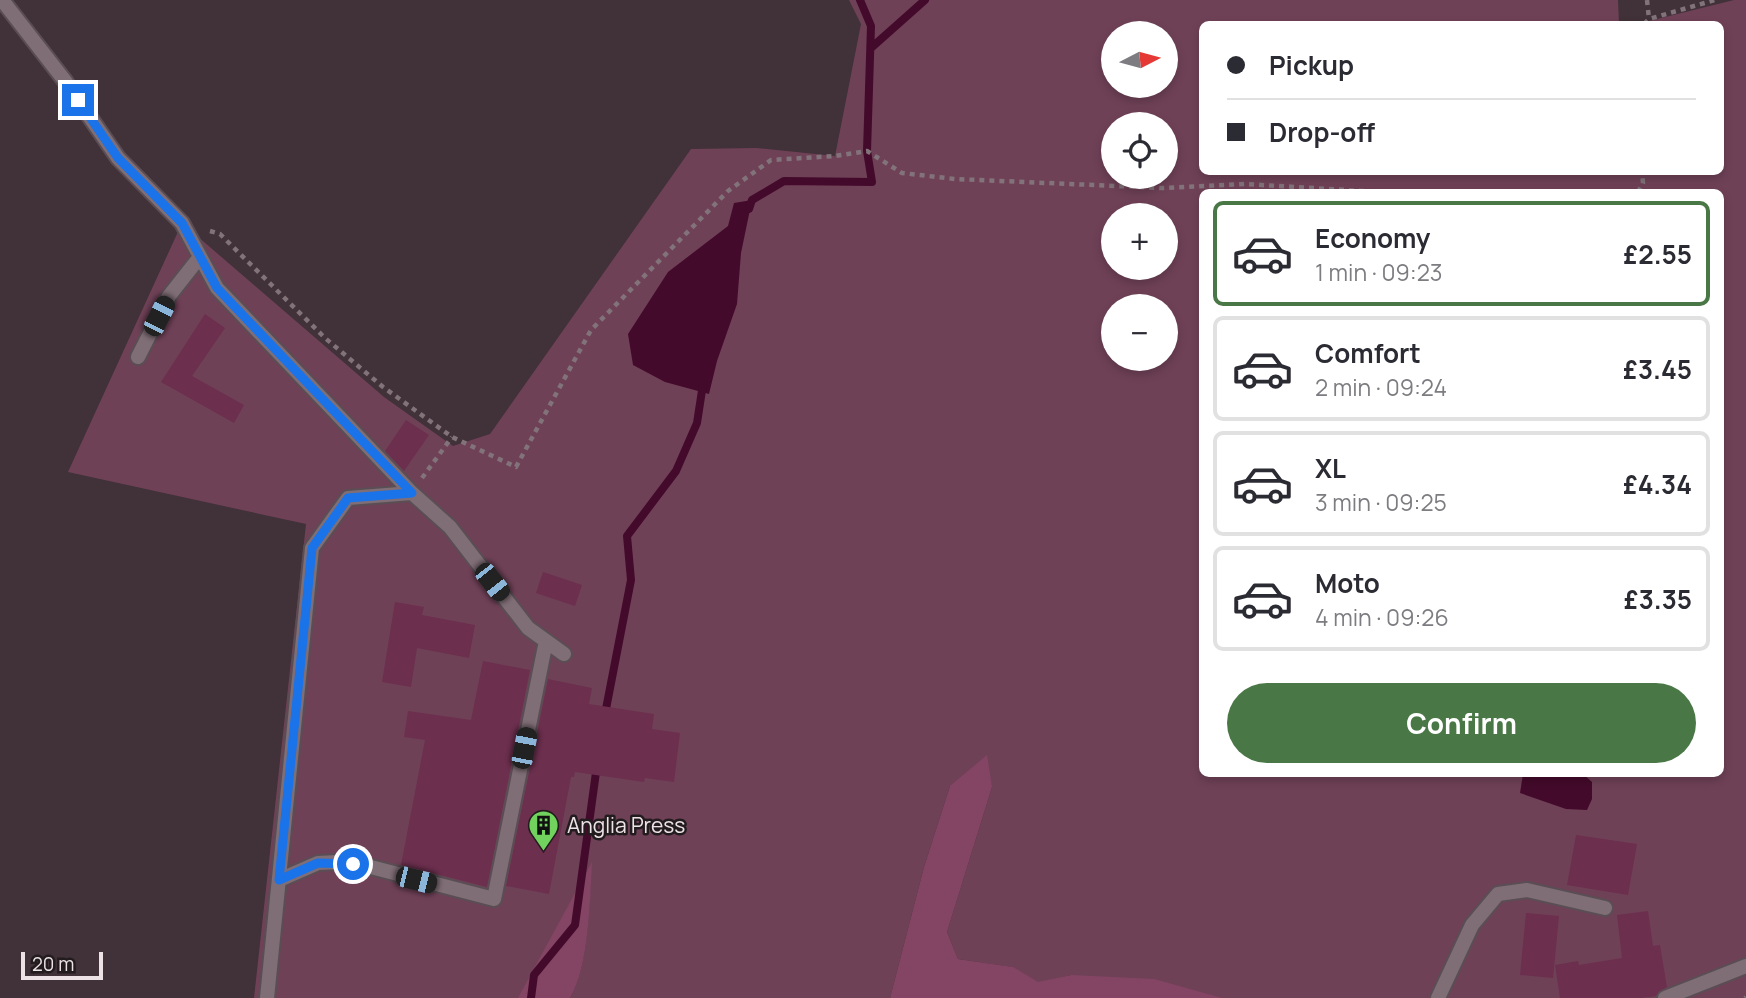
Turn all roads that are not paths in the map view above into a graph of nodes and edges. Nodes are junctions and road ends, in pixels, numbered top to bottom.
1 (2, 0) edge
2 (199, 258) junction
3 (138, 357) dead end
4 (412, 493) junction
5 (546, 641) junction
6 (564, 654) dead end
7 (279, 880) junction
8 (1605, 908) dead end
9 (1746, 966) edge
10 (267, 998) edge
11 (1438, 998) edge
12 (1665, 998) edge

1 - 2 lane
2 - 3 lane
2 - 4 lane
4 - 5 lane
4 - 7 lane
5 - 6 lane
5 - 7 lane
7 - 10 lane
8 - 11 lane
9 - 12 lane

